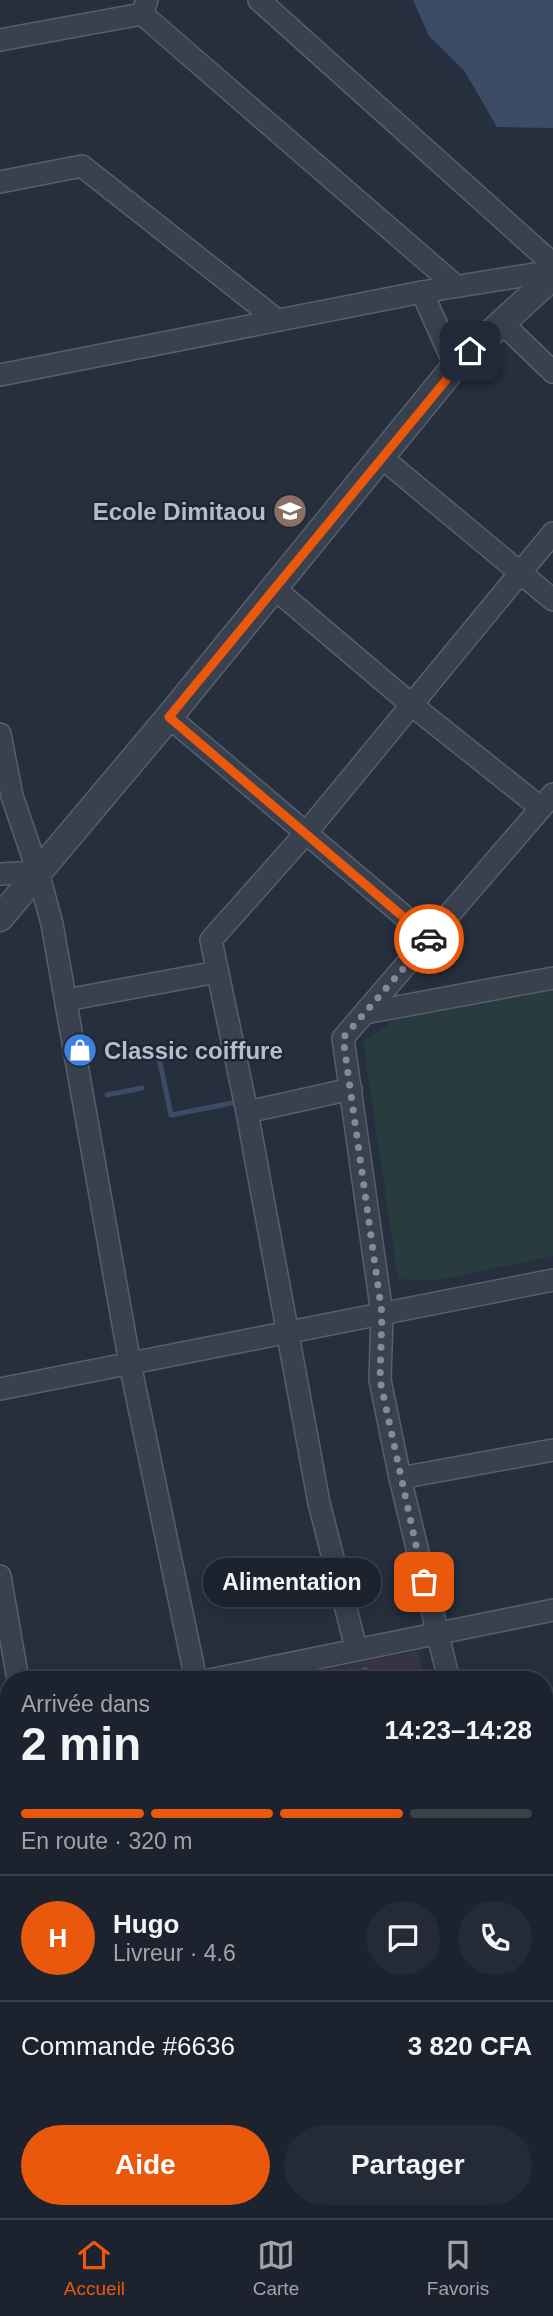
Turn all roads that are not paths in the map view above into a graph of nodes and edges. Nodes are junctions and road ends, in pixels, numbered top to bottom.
1 (259, 0) edge
2 (145, 7) edge
3 (0, 40) edge
4 (0, 182) edge
5 (553, 264) edge
6 (553, 274) edge
7 (456, 286) junction
8 (422, 292) junction
9 (277, 320) junction
10 (501, 322) junction
11 (455, 366) junction
12 (553, 372) edge
13 (0, 375) edge
14 (382, 457) junction
15 (553, 533) edge
16 (521, 573) junction
17 (274, 588) junction
18 (553, 600) edge
19 (413, 706) junction
20 (169, 717) junction
21 (0, 734) edge
22 (547, 801) edge
23 (306, 833) junction
24 (38, 873) junction
25 (0, 874) edge
26 (0, 918) edge
27 (429, 938) junction
28 (217, 972) junction
29 (553, 978) edge
30 (66, 1000) junction
31 (365, 1013) junction
32 (351, 1089) junction
33 (247, 1112) junction
34 (553, 1280) edge
35 (382, 1314) junction
36 (288, 1333) junction
37 (130, 1364) junction
38 (0, 1389) edge
39 (553, 1450) edge
40 (400, 1478) junction
41 (0, 1576) edge
42 (553, 1610) edge
43 (437, 1634) junction
44 (356, 1648) junction
45 (16, 1671) edge
46 (194, 1671) edge
47 (250, 1671) edge
48 (447, 1671) edge

1 - 5 street
2 - 3 street
2 - 7 street
4 - 9 street
6 - 7 street
6 - 10 street
7 - 8 street
8 - 9 street
8 - 11 street
9 - 13 street
10 - 11 street
10 - 12 street
11 - 14 street
14 - 16 street
14 - 17 street
15 - 16 street
16 - 18 street
16 - 19 street
17 - 19 street
17 - 20 street
19 - 22 street
19 - 23 street
20 - 23 street
20 - 24 street
21 - 24 street
22 - 27 street
23 - 27 street
23 - 28 street
24 - 25 street
24 - 26 street
24 - 30 street
27 - 31 street
28 - 30 street
28 - 33 street
29 - 31 street
30 - 37 street
31 - 32 street
32 - 33 street
32 - 35 street
33 - 36 street
34 - 35 street
35 - 36 street
35 - 40 street
36 - 37 street
36 - 44 street
37 - 38 street
37 - 46 street
39 - 40 street
40 - 43 street
41 - 45 street
42 - 43 street
43 - 44 street
43 - 48 street
44 - 47 street

